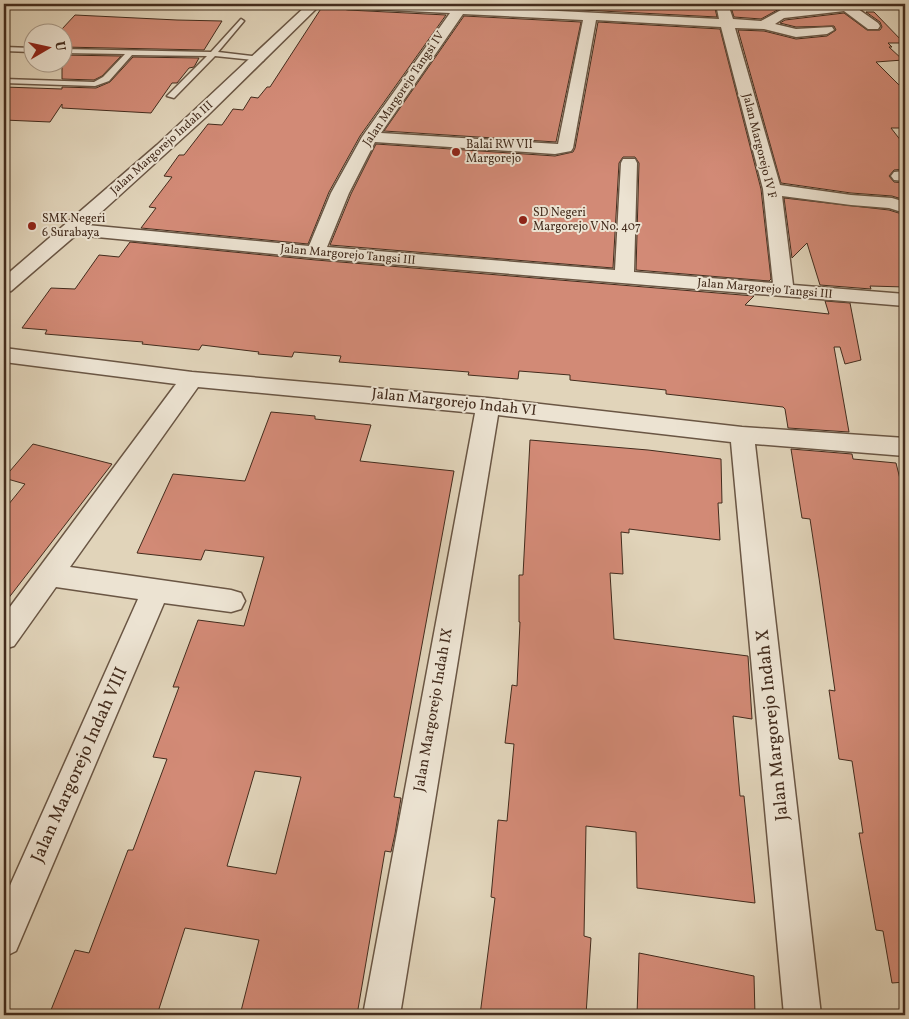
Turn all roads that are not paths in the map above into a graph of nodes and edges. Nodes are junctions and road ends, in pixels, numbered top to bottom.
1 (315, 4) edge
2 (348, 4) edge
3 (722, 4) edge
4 (844, 6) edge
5 (459, 10) junction
6 (590, 17) junction
7 (241, 21) dead end
8 (726, 23) junction
9 (764, 25) junction
10 (872, 26) dead end
11 (827, 30) dead end
12 (4, 50) edge
13 (22, 50) edge
14 (72, 51) edge
15 (130, 53) junction
16 (213, 54) junction
17 (260, 58) junction
18 (4, 81) edge
19 (171, 96) dead end
20 (370, 136) junction
21 (629, 163) dead end
22 (772, 189) junction
23 (905, 208) edge
24 (72, 229) junction
25 (316, 252) junction
26 (624, 277) junction
27 (4, 287) edge
28 (784, 291) junction
29 (905, 300) edge
30 (4, 355) edge
31 (192, 379) junction
32 (488, 406) junction
33 (742, 435) junction
34 (905, 446) edge
35 (48, 575) junction
36 (156, 590) junction
37 (231, 601) dead end
38 (4, 637) edge
39 (4, 939) edge
40 (380, 1015) edge
41 (803, 1015) edge

1 - 17 street, Jalan Margorejo Indah III
2 - 5 street
3 - 8 street, Jalan Margorejo IV F
4 - 9 street
4 - 10 street
5 - 6 street
5 - 20 street, Jalan Margorejo Tangsi IV
6 - 8 street
6 - 20 street
7 - 16 lane
8 - 9 street
8 - 22 street, Jalan Margorejo IV F
9 - 11 street
12 - 13 lane
14 - 15 lane
15 - 16 lane
15 - 18 lane
16 - 17 lane
16 - 19 lane
17 - 24 street, Jalan Margorejo Indah III
20 - 25 street, Jalan Margorejo Tangsi IV
21 - 26 street
22 - 23 street
22 - 28 street, Jalan Margorejo IV F
24 - 25 street, Jalan Margorejo Tangsi III
24 - 27 street, Jalan Margorejo Indah III
25 - 26 street, Jalan Margorejo Tangsi III
26 - 28 street, Jalan Margorejo Tangsi III
28 - 29 street, Jalan Margorejo Tangsi III
30 - 31 street, Jalan Margorejo Indah VI
31 - 32 street, Jalan Margorejo Indah VI
31 - 35 street
32 - 33 street, Jalan Margorejo Indah VI
32 - 40 street, Jalan Margorejo Indah IX
33 - 34 street, Jalan Margorejo Indah VI
33 - 41 street, Jalan Margorejo Indah X
35 - 36 street
35 - 38 street
36 - 37 street
36 - 39 street, Jalan Margorejo Indah VIII

